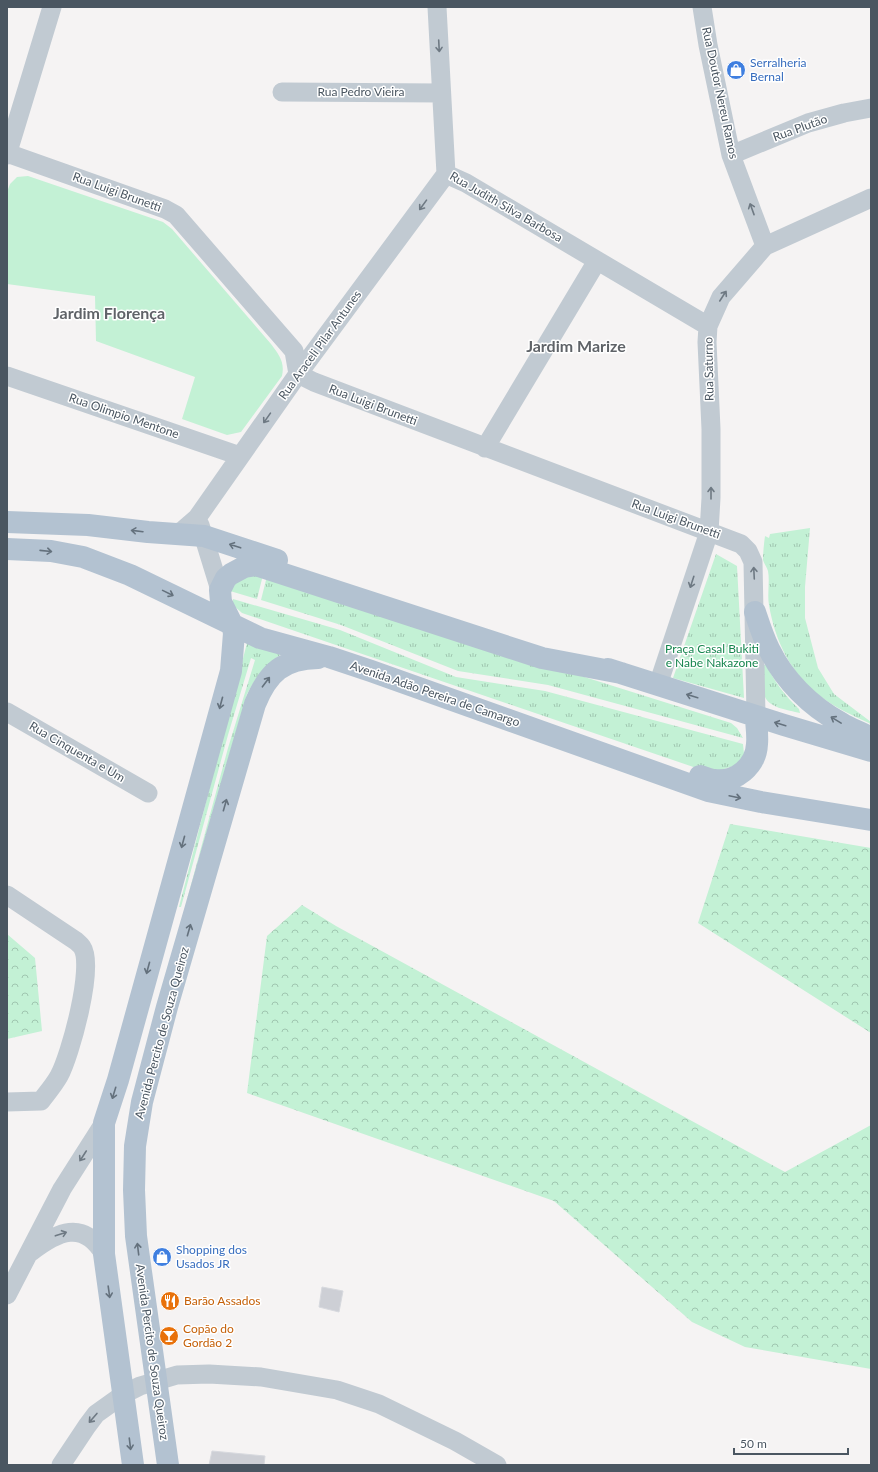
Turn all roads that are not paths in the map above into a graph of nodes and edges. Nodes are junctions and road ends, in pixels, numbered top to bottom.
1 (52, 7) edge
2 (437, 7) edge
3 (702, 7) edge
4 (282, 92) dead end
5 (441, 93) junction
6 (871, 108) edge
7 (7, 154) edge
8 (732, 155) junction
9 (446, 174) junction
10 (871, 198) edge
11 (765, 246) junction
12 (597, 260) junction
13 (708, 326) junction
14 (298, 374) junction
15 (7, 376) edge
16 (485, 448) junction
17 (240, 456) junction
18 (7, 522) edge
19 (201, 527) junction
20 (709, 532) junction
21 (741, 544) junction
22 (7, 549) edge
23 (700, 559) junction
24 (220, 590) junction
25 (200, 609) junction
26 (755, 612) junction
27 (232, 624) junction
28 (329, 657) junction
29 (231, 665) junction
30 (621, 673) junction
31 (658, 685) junction
32 (719, 704) junction
33 (7, 712) edge
34 (756, 716) junction
35 (526, 726) junction
36 (871, 738) edge
37 (757, 745) junction
38 (871, 751) edge
39 (148, 792) dead end
40 (871, 820) edge
41 (7, 895) edge
42 (7, 1102) edge
43 (104, 1123) junction
44 (28, 1254) junction
45 (104, 1254) junction
46 (7, 1295) edge
47 (152, 1357) junction
48 (177, 1375) junction
49 (156, 1381) junction
50 (124, 1394) junction
51 (61, 1465) edge
52 (133, 1465) edge
53 (168, 1465) edge
54 (496, 1465) edge

1 - 7 street
2 -> 5 street, Rua Judith Silva Barbosa
3 - 8 street, Rua Doutor Nereu Ramos
4 - 5 street, Rua Pedro Vieira
5 - 9 street, Rua Judith Silva Barbosa
6 - 8 street, Rua Plutão
7 - 14 street, Rua Luigi Brunetti
11 -> 8 street, Rua Doutor Nereu Ramos
9 - 12 street, Rua Judith Silva Barbosa
9 -> 14 street, Rua Araceli Pilar Antunes
10 - 11 street, Rua Saturno
13 -> 11 street, Rua Saturno
12 - 13 street, Rua Judith Silva Barbosa
12 - 16 street
20 -> 13 street, Rua Saturno
14 - 16 street, Rua Luigi Brunetti
14 -> 17 street, Rua Araceli Pilar Antunes
15 - 17 street, Rua Olimpio Mentone
16 - 20 street, Rua Luigi Brunetti
17 - 19 street, Rua Araceli Pilar Antunes
19 -> 18 main road
19 - 24 street
30 -> 19 main road
20 - 21 street, Rua Luigi Brunetti
20 - 23 street
21 - 23 street
26 -> 21 street
22 -> 25 main road, Avenida Adão Pereira de Camargo
23 -> 31 street
24 - 27 main road
24 - 30 main road
25 - 27 main road, Avenida Adão Pereira de Camargo
25 - 29 main road
26 - 34 street
36 -> 26 main road
27 - 28 main road, Avenida Adão Pereira de Camargo
27 - 29 main road
28 - 35 main road, Avenida Adão Pereira de Camargo
47 -> 28 main road, Avenida Percito de Souza Queiroz
29 -> 43 main road
30 - 31 main road
32 -> 31 main road
32 - 34 main road
32 - 37 main road
33 - 39 street, Rua Cinquenta e Um
34 - 37 main road
38 -> 34 main road
35 - 37 main road
35 -> 40 main road, Avenida Adão Pereira de Camargo
41 - 42 street
43 -> 44 street
43 - 45 main road
44 -> 45 street
44 - 46 street
45 -> 50 main road
47 - 48 street
47 - 49 main road, Avenida Percito de Souza Queiroz
48 - 49 street
48 - 54 street
49 - 50 street
49 - 53 main road, Avenida Percito de Souza Queiroz
50 -> 51 street
50 -> 52 main road

